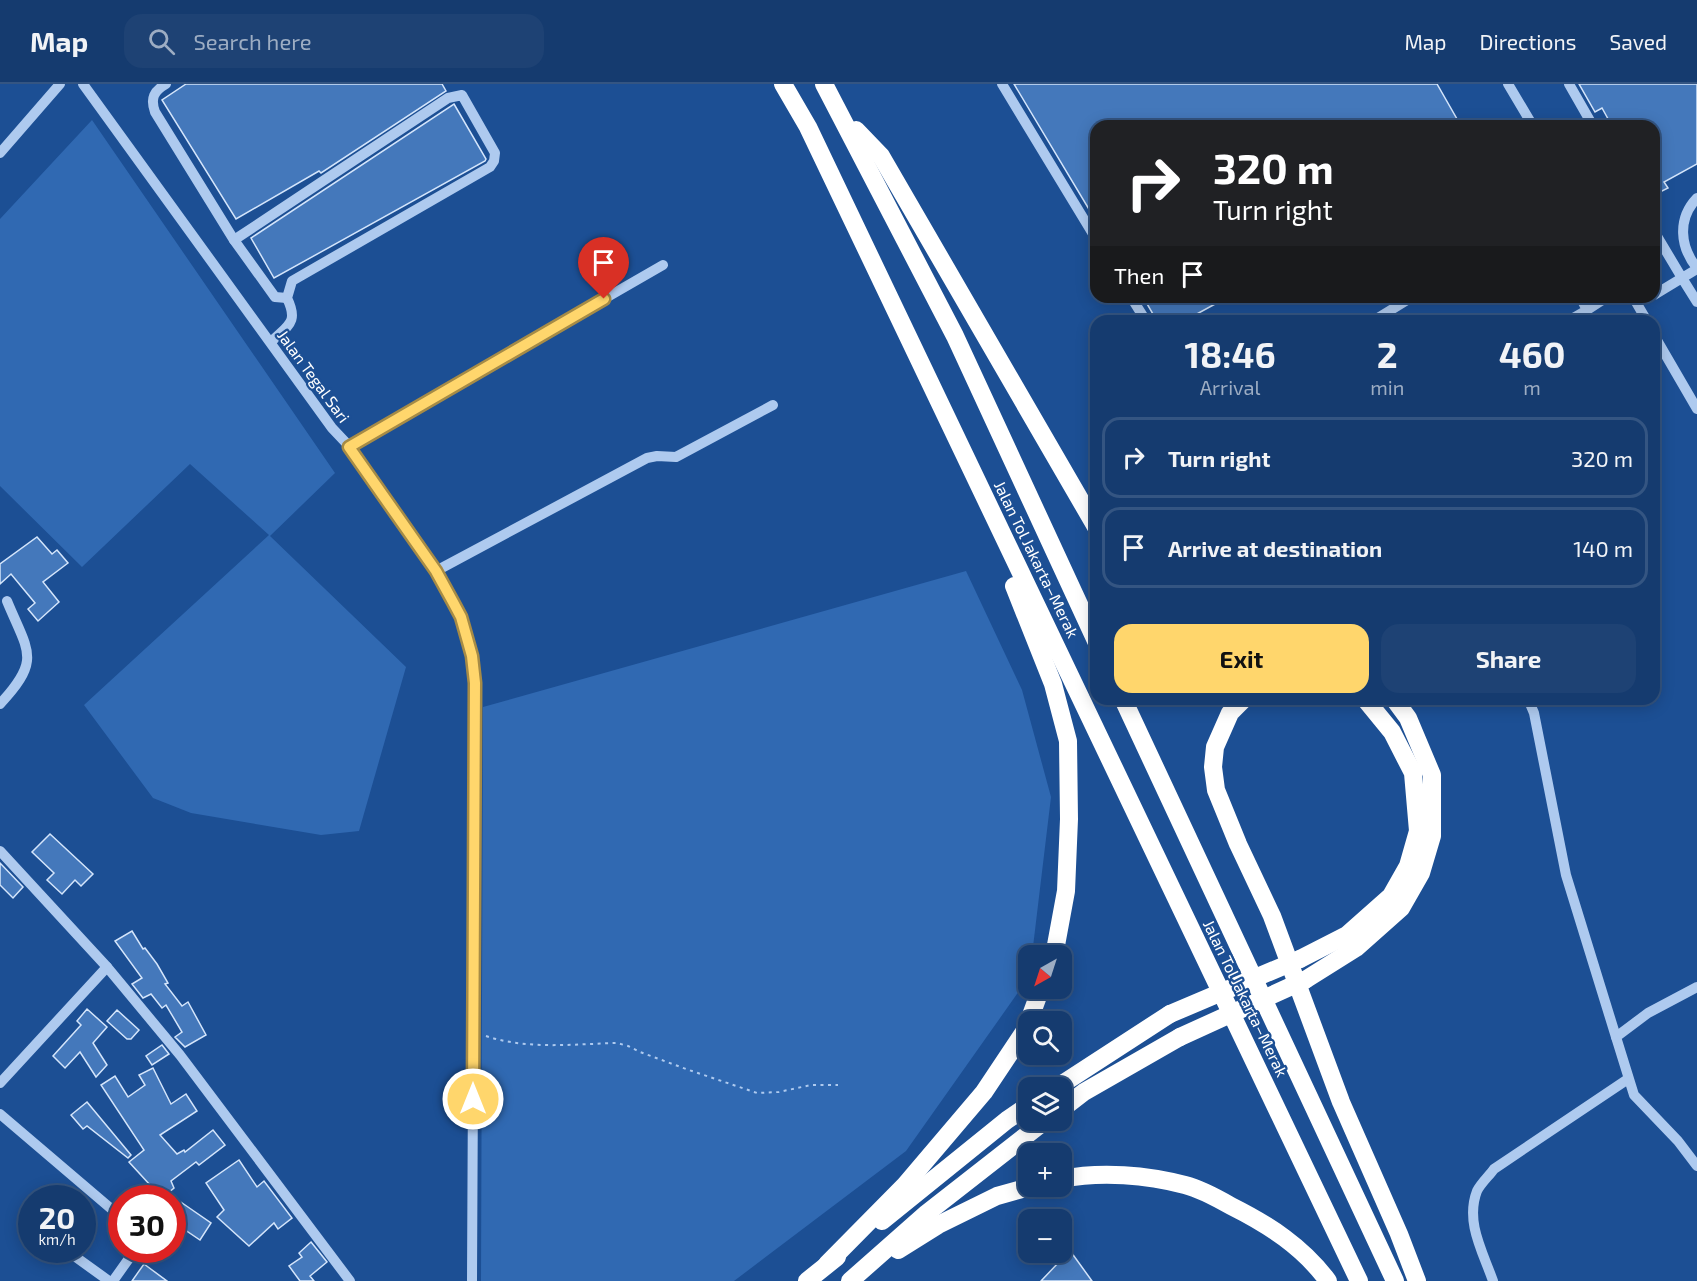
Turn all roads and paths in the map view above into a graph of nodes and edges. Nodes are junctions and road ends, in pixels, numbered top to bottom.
1 (60, 84) edge
2 (82, 84) edge
3 (166, 84) edge
4 (455, 84) edge
5 (783, 84) edge
6 (824, 84) edge
7 (1002, 84) edge
8 (1508, 84) edge
9 (1569, 84) edge
10 (462, 95) junction
11 (842, 116) junction
12 (1529, 120) edge
13 (1590, 120) edge
14 (808, 127) junction
15 (0, 153) edge
16 (1697, 198) edge
17 (1090, 230) edge
18 (234, 240) junction
19 (1660, 241) edge
20 (663, 265) dead end
21 (1697, 269) edge
22 (1682, 278) junction
23 (1660, 292) edge
24 (287, 298) junction
25 (1697, 302) edge
26 (1402, 303) edge
27 (1583, 303) edge
28 (1598, 303) edge
29 (1587, 310) junction
30 (1383, 315) edge
31 (1578, 315) edge
32 (271, 342) junction
33 (1660, 344) edge
34 (773, 405) dead end
35 (1697, 409) edge
36 (349, 447) junction
37 (1090, 517) edge
38 (436, 571) junction
39 (7, 601) dead end
40 (1090, 629) edge
41 (0, 704) edge
42 (1126, 705) edge
43 (1238, 705) edge
44 (1370, 705) edge
45 (1398, 705) edge
46 (1531, 705) edge
47 (0, 851) edge
48 (1056, 945) edge
49 (107, 966) junction
50 (1697, 987) edge
51 (1037, 999) edge
52 (474, 1032) junction
53 (1616, 1037) junction
54 (1072, 1078) edge
55 (1628, 1079) junction
56 (0, 1083) edge
57 (838, 1085) dead end
58 (1072, 1101) edge
59 (1018, 1112) edge
60 (0, 1114) edge
61 (1032, 1131) edge
62 (1697, 1166) edge
63 (1072, 1178) edge
64 (1018, 1190) edge
65 (108, 1206) edge
66 (85, 1263) edge
67 (125, 1263) edge
68 (827, 1264) junction
69 (111, 1281) edge
70 (350, 1281) edge
71 (472, 1281) edge
72 (807, 1281) edge
73 (851, 1281) edge
74 (1328, 1281) edge
75 (1359, 1281) edge
76 (1395, 1281) edge
77 (1417, 1281) edge
78 (1493, 1281) edge

1 - 15 street
2 - 32 street, Jalan Tegal Sari
3 - 18 street
4 - 10 street
5 - 14 highway, Jalan Tol Jakarta–Merak
6 - 11 highway, Jalan Tol Jakarta–Merak
7 - 17 street
8 - 12 street
9 - 13 street
10 - 18 street
10 - 24 street
11 - 37 highway
11 - 40 highway, Jalan Tol Jakarta–Merak
14 - 48 highway
14 - 75 highway, Jalan Tol Jakarta–Merak
16 - 21 street
18 - 24 street
19 - 22 street
20 - 36 street
21 - 22 street
22 - 23 street
22 - 25 street
24 - 32 street
26 - 30 street
27 - 29 street
28 - 29 street
29 - 31 street
32 - 36 street, Jalan Tegal Sari
33 - 35 street
34 - 38 street
36 - 38 street, Jalan Tegal Sari
38 - 52 street, Jalan Tegal Sari
39 - 41 street
42 - 76 highway, Jalan Tol Jakarta–Merak
43 - 77 highway
44 - 54 highway, bridge
45 - 58 highway, bridge
46 - 53 street
47 - 49 street
49 - 56 street
49 - 70 street
50 - 53 street
51 - 68 highway
52 - 57 path
52 - 71 street, Jalan Tegal Sari
53 - 55 street
55 - 62 street
55 - 78 street
59 - 68 highway
60 - 65 street
61 - 73 highway
63 - 74 highway
64 - 73 highway
66 - 69 street
67 - 69 street
68 - 72 highway

